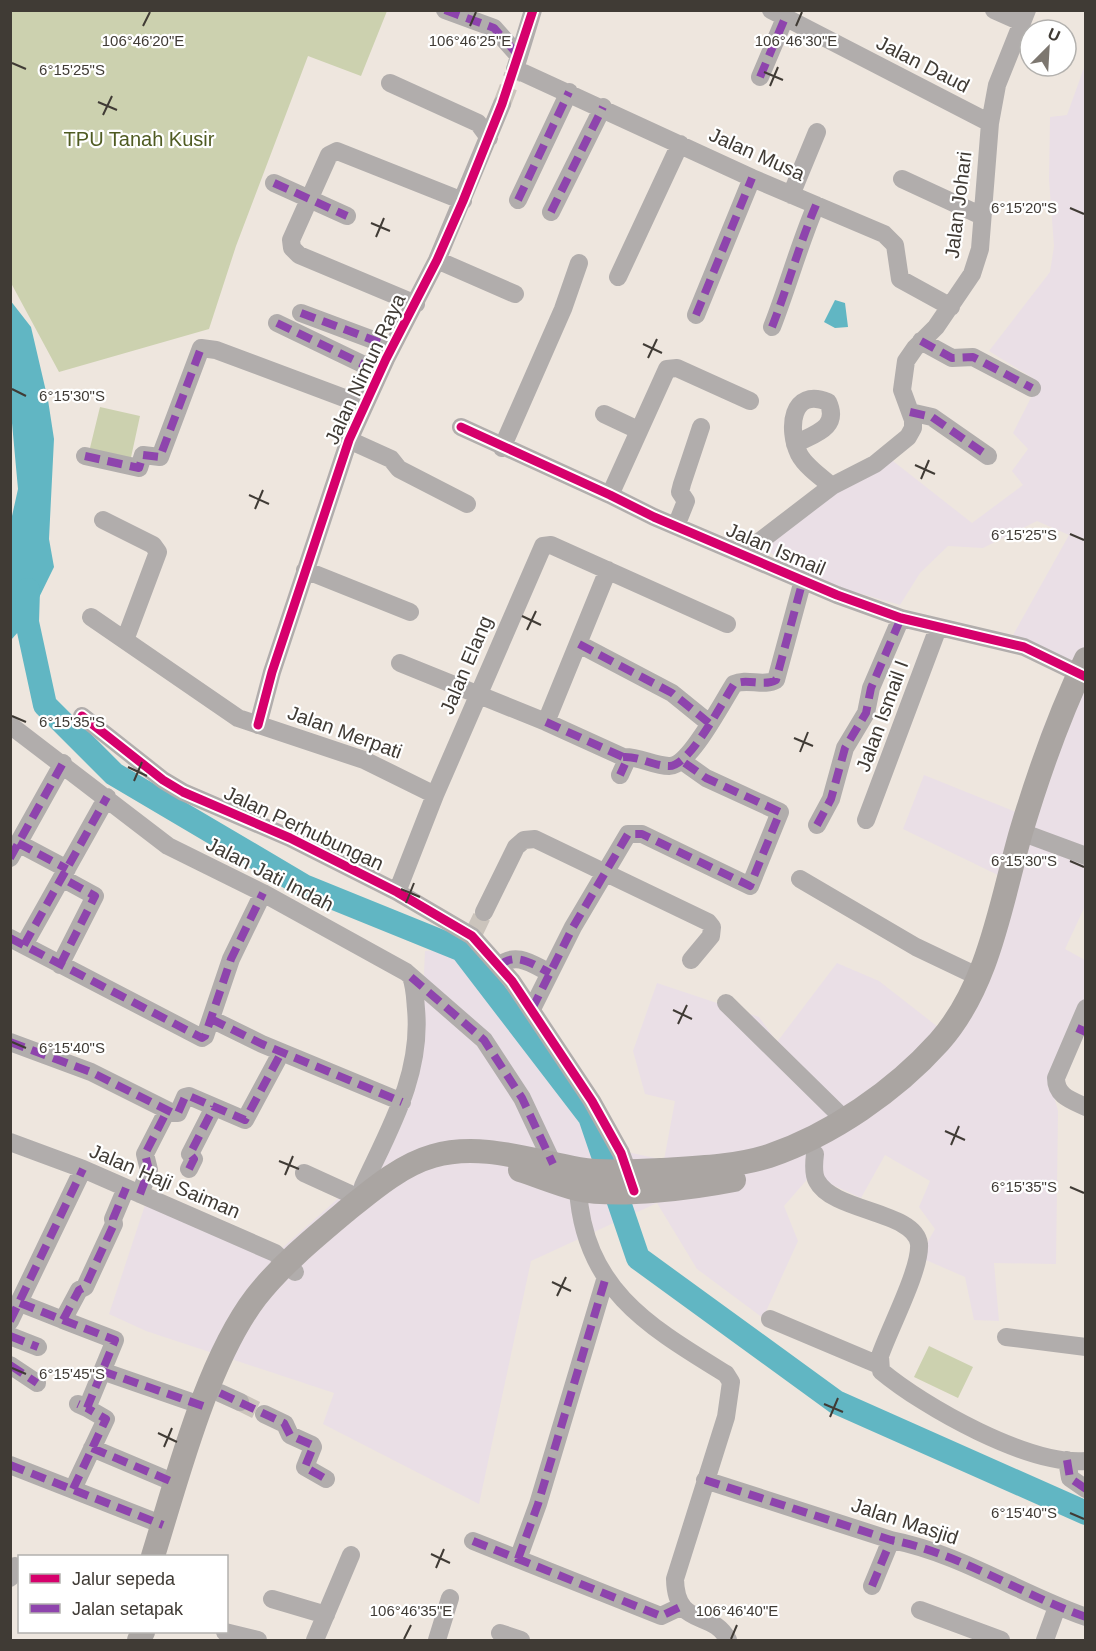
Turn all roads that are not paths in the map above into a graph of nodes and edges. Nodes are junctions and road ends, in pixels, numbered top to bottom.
1 (445, 10) edge
2 (534, 10) edge
3 (994, 10) edge
4 (775, 13) edge
5 (1024, 16) edge
6 (516, 67) junction
7 (760, 77) dead end
8 (390, 83) dead end
9 (569, 92) junction
10 (502, 104) tunnel mouth
11 (603, 108) junction
12 (990, 123) junction
13 (817, 132) dead end
14 (489, 138) junction
15 (680, 144) junction
16 (752, 178) junction
17 (902, 179) dead end
18 (274, 183) dead end
19 (791, 195) junction
20 (518, 200) dead end
21 (309, 201) junction
22 (463, 201) junction
23 (816, 205) junction
24 (551, 212) dead end
25 (347, 216) dead end
26 (982, 216) junction
27 (437, 260) junction
28 (579, 263) dead end
29 (618, 277) dead end
30 (515, 294) dead end
31 (416, 304) junction
32 (951, 307) junction
33 (301, 313) dead end
34 (696, 315) dead end
35 (277, 323) dead end
36 (772, 327) dead end
37 (921, 341) junction
38 (392, 347) junction
39 (379, 372) junction
40 (1032, 388) dead end
41 (750, 401) dead end
42 (363, 405) junction
43 (910, 412) junction
44 (604, 414) dead end
45 (700, 427) dead end
46 (461, 428) dead end
47 (638, 430) junction
48 (349, 440) junction
49 (795, 444) dead end
50 (502, 448) junction
51 (85, 456) dead end
52 (988, 456) dead end
53 (832, 486) junction
54 (610, 495) junction
55 (467, 504) dead end
56 (103, 520) dead end
57 (676, 526) junction
58 (747, 555) junction
59 (305, 570) junction
60 (608, 570) junction
61 (803, 580) junction
62 (410, 612) dead end
63 (91, 617) dead end
64 (901, 618) junction
65 (727, 624) dead end
66 (938, 628) junction
67 (125, 640) junction
68 (579, 644) junction
69 (400, 663) dead end
70 (1084, 676) edge
71 (477, 697) junction
72 (82, 716) dead end
73 (546, 722) junction
74 (709, 723) junction
75 (10, 724) edge
76 (258, 725) junction
77 (688, 755) junction
78 (63, 763) junction
79 (435, 795) junction
80 (106, 797) junction
81 (866, 820) dead end
82 (817, 825) dead end
83 (1027, 834) junction
84 (14, 850) edge
85 (1086, 856) edge
86 (607, 872) junction
87 (65, 873) junction
88 (800, 879) dead end
89 (397, 892) junction
90 (263, 893) junction
91 (484, 912) tunnel mouth
92 (17, 942) edge
93 (690, 960) dead end
94 (60, 965) junction
95 (499, 966) junction
96 (550, 973) junction
97 (411, 977) junction
98 (979, 977) junction
99 (726, 1003) dead end
100 (1086, 1008) edge
101 (532, 1010) junction
102 (211, 1019) junction
103 (1081, 1030) edge
104 (10, 1042) edge
105 (281, 1053) junction
106 (402, 1102) junction
107 (214, 1107) junction
108 (1086, 1107) edge
109 (167, 1111) junction
110 (844, 1119) junction
111 (10, 1142) edge
112 (815, 1154) junction
113 (553, 1164) junction
114 (83, 1169) junction
115 (189, 1169) dead end
116 (304, 1173) dead end
117 (608, 1182) junction
118 (133, 1191) junction
119 (364, 1197) junction
120 (291, 1268) junction
121 (605, 1280) junction
122 (20, 1303) junction
123 (770, 1319) dead end
124 (63, 1320) junction
125 (10, 1321) edge
126 (10, 1336) edge
127 (1006, 1337) dead end
128 (38, 1347) dead end
129 (1086, 1347) edge
130 (10, 1365) edge
131 (879, 1365) junction
132 (102, 1371) junction
133 (37, 1383) dead end
134 (221, 1400) junction
135 (264, 1414) tunnel mouth
136 (92, 1448) junction
137 (1067, 1460) junction
138 (1086, 1461) edge
139 (10, 1465) edge
140 (326, 1479) dead end
141 (705, 1480) junction
142 (175, 1483) junction
143 (73, 1489) junction
144 (1086, 1490) edge
145 (163, 1525) junction
146 (891, 1540) junction
147 (473, 1541) dead end
148 (154, 1555) edge
149 (168, 1555) edge
150 (351, 1555) dead end
151 (518, 1559) junction
152 (872, 1586) dead end
153 (450, 1598) dead end
154 (272, 1599) dead end
155 (680, 1607) junction
156 (1057, 1607) junction
157 (920, 1610) dead end
158 (326, 1615) junction
159 (1086, 1617) edge
160 (228, 1633) edge
161 (500, 1633) dead end
162 (258, 1641) edge
163 (315, 1641) edge
164 (437, 1641) edge
165 (521, 1641) edge
166 (728, 1641) edge
167 (1001, 1641) edge
168 (1045, 1641) edge

1 - 6 street
2 - 6 street
3 - 5 street
4 - 7 street
4 - 12 street, Jalan Daud
5 - 12 street, Jalan Johari
6 - 9 street, Jalan Musa
8 - 14 street
9 - 11 street, Jalan Musa
9 - 20 street
10 - 14 street, Jalan Nimun Raya
11 - 15 street, Jalan Musa
11 - 24 street
12 - 26 street, Jalan Johari
13 - 19 street
14 - 22 street, Jalan Nimun Raya
15 - 16 street, Jalan Musa
15 - 29 street
16 - 19 street, Jalan Musa
16 - 34 street
17 - 26 street
18 - 21 street
19 - 23 street, Jalan Musa
21 - 22 street
21 - 25 street
21 - 31 street
22 - 27 street, Jalan Nimun Raya
23 - 32 street, Jalan Musa
23 - 36 street
26 - 32 street, Jalan Johari
27 - 30 street
27 - 31 street, Jalan Nimun Raya
28 - 50 street
31 - 38 street, Jalan Nimun Raya
32 - 37 street, Jalan Johari
33 - 38 street
35 - 39 street
37 - 40 street
37 - 43 street, Jalan Johari
38 - 39 street, Jalan Nimun Raya
39 - 42 street, Jalan Nimun Raya
41 - 47 street
42 - 48 street, Jalan Nimun Raya
42 - 51 street
43 - 52 street
43 - 53 street, Jalan Johari
44 - 47 street
45 - 57 street
46 - 50 street, Jalan Ismail
47 - 54 street
48 - 55 street
48 - 59 street, Jalan Nimun Raya
49 - 53 street
50 - 54 street, Jalan Ismail
53 - 58 street, Jalan Johari
54 - 57 street, Jalan Ismail
56 - 67 street
57 - 58 street, Jalan Ismail
58 - 61 street, Jalan Ismail
59 - 62 street
59 - 76 street, Jalan Nimun Raya
60 - 65 street
60 - 68 street
60 - 71 street, Jalan Elang
61 - 64 street, Jalan Ismail
61 - 74 street
63 - 67 street, Jalan Merpati
64 - 66 street, Jalan Ismail
64 - 82 street
66 - 70 street, Jalan Ismail
66 - 81 street, Jalan Ismail I
67 - 76 street, Jalan Merpati
68 - 73 street
68 - 74 street
69 - 71 street
70 - 83 main road
71 - 73 street
71 - 79 street, Jalan Elang
72 - 89 street, Jalan Perhubungan
73 - 77 street
74 - 77 street
75 - 78 street, Jalan Jati Indah
76 - 79 street, Jalan Merpati
77 - 86 street
78 - 80 street, Jalan Jati Indah
78 - 84 street
79 - 89 street
80 - 87 street
80 - 90 street, Jalan Jati Indah
83 - 85 street
83 - 98 main road
83 - 112 main road
84 - 87 street
86 - 91 street
86 - 93 street
86 - 96 street
87 - 92 street
87 - 94 street
88 - 98 street
89 - 95 street, Jalan Perhubungan
90 - 97 street, Jalan Jati Indah
90 - 102 street
92 - 94 street
94 - 102 street
95 - 96 street
95 - 101 street, Jalan Perhubungan
96 - 101 street
97 - 106 street
97 - 113 street, Jalan Jati Indah
98 - 110 main road
99 - 110 street
100 - 103 street
101 - 117 street, Jalan Perhubungan
102 - 105 street
103 - 108 street
104 - 109 street
105 - 106 street
105 - 107 street
106 - 119 street
107 - 109 street
107 - 115 street
109 - 118 street
110 - 117 main road
111 - 114 street, Jalan Haji Saiman
112 - 117 main road
112 - 131 street
113 - 117 main road
113 - 119 main road
114 - 118 street, Jalan Haji Saiman
114 - 122 street
116 - 119 street
117 - 120 main road
117 - 121 street
118 - 120 street, Jalan Haji Saiman
118 - 124 street
119 - 120 main road
120 - 134 main road
121 - 141 street
121 - 151 street
122 - 124 street
122 - 125 street
123 - 131 street
124 - 132 street
126 - 128 street
127 - 129 street
130 - 133 street
131 - 137 street
132 - 134 street
132 - 136 street
134 - 142 main road
134 - 149 main road
135 - 140 street
136 - 142 street
136 - 143 street
137 - 138 street
137 - 144 street
139 - 143 street
141 - 146 street, Jalan Masjid
141 - 155 street
142 - 145 main road
143 - 145 street
145 - 148 main road
146 - 152 street
146 - 156 street, Jalan Masjid
147 - 151 street
150 - 158 street
151 - 155 street
153 - 164 street
154 - 158 street
155 - 166 street
156 - 159 street, Jalan Masjid
156 - 168 street
157 - 167 street
158 - 163 street
160 - 162 street
161 - 165 street

